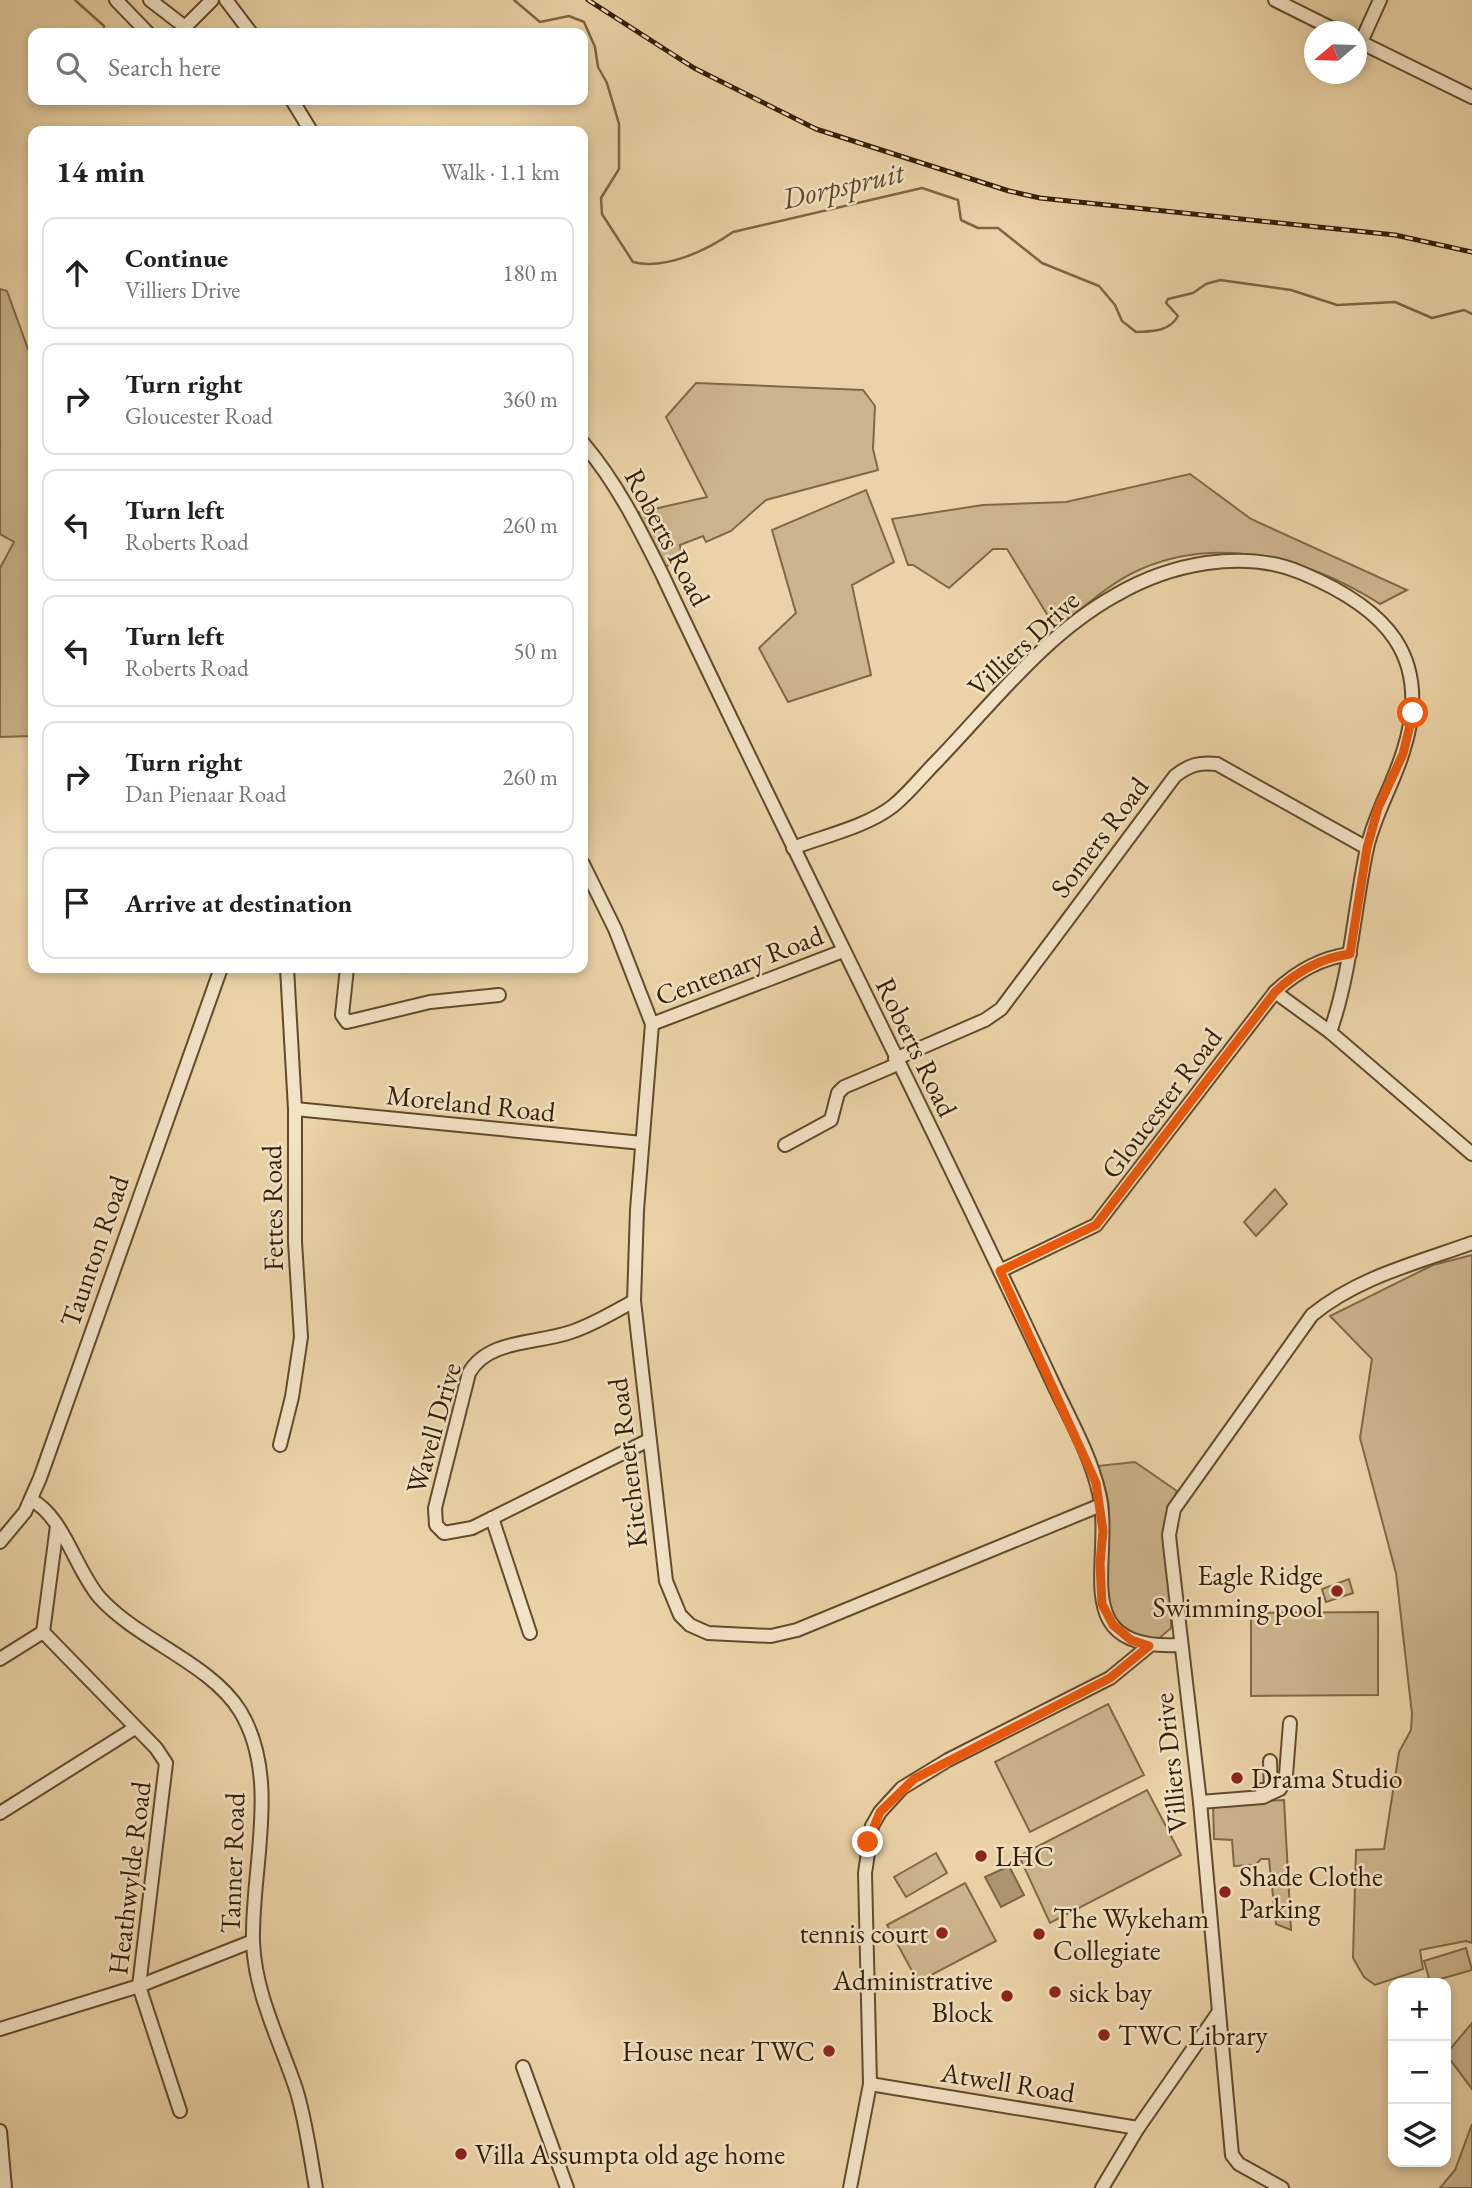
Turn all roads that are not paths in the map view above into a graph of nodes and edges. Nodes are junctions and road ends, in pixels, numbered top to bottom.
1 (116, 0) edge
2 (150, 0) edge
3 (212, 0) edge
4 (226, 0) edge
5 (1275, 0) edge
6 (1380, 0) edge
7 (1317, 21) edge
8 (1367, 25) edge
9 (144, 28) edge
10 (181, 28) edge
11 (185, 28) edge
12 (247, 28) edge
13 (1367, 45) edge
14 (1472, 97) edge
15 (295, 105) edge
16 (308, 126) edge
17 (588, 449) edge
18 (793, 848) junction
19 (1367, 848) junction
20 (588, 874) edge
21 (843, 951) junction
22 (1350, 954) junction
23 (219, 973) edge
24 (286, 973) edge
25 (349, 973) edge
26 (1275, 992) junction
27 (499, 995) dead end
28 (652, 1024) junction
29 (1330, 1032) junction
30 (897, 1062) junction
31 (295, 1109) junction
32 (642, 1143) junction
33 (785, 1145) dead end
34 (1472, 1154) edge
35 (1472, 1243) edge
36 (1000, 1271) junction
37 (634, 1301) junction
38 (649, 1440) junction
39 (280, 1445) dead end
40 (40, 1478) junction
41 (31, 1500) junction
42 (1101, 1505) junction
43 (50, 1514) junction
44 (492, 1518) junction
45 (57, 1526) junction
46 (0, 1542) edge
47 (43, 1632) junction
48 (530, 1633) dead end
49 (1181, 1645) junction
50 (1149, 1646) junction
51 (0, 1659) edge
52 (1290, 1723) dead end
53 (135, 1728) junction
54 (1270, 1761) dead end
55 (1199, 1798) junction
56 (0, 1813) edge
57 (253, 1941) junction
58 (139, 1986) junction
59 (1218, 2013) junction
60 (0, 2029) edge
61 (523, 2067) dead end
62 (870, 2084) junction
63 (180, 2111) dead end
64 (1138, 2129) junction
65 (0, 2131) edge
66 (314, 2187) edge
67 (5, 2188) edge
68 (567, 2188) edge
69 (850, 2188) edge
70 (1102, 2188) edge
71 (1282, 2188) edge

1 - 9 street
2 - 10 street
3 - 11 street
4 - 12 street
5 - 7 street
6 - 8 street
13 - 14 street
15 - 16 street
17 - 18 street, Roberts Road
18 - 19 street, Villiers Drive
18 - 21 street, Roberts Road
19 - 22 street, Villiers Drive
19 - 30 street, Somers Road
20 - 28 street, Kitchener Road
21 - 28 street, Centenary Road
21 - 30 street, Roberts Road
22 - 26 street, Gloucester Road
22 - 29 street, Villiers Drive
23 - 40 street, Taunton Road
24 - 31 street, Fettes Road
25 - 27 street
26 - 29 street
26 - 36 street, Gloucester Road
28 - 32 street, Kitchener Road
29 - 34 street
30 - 33 street, Somers Road
30 - 36 street, Roberts Road
31 - 32 street, Moreland Road
31 - 39 street, Fettes Road
32 - 37 street, Kitchener Road
35 - 49 street, Villiers Drive
36 - 42 street, Roberts Road
37 - 38 street, Kitchener Road
37 - 44 street, Wavell Drive
38 - 42 street, Kitchener Road
38 - 44 street, Wavell Drive
40 - 41 street, Taunton Road
40 - 43 street
41 - 43 street, Tanner Road
41 - 46 street, Taunton Road
42 - 50 street, Roberts Road
43 - 45 street, Tanner Road
44 - 48 street
45 - 47 street
45 - 57 street, Tanner Road
47 - 51 street
47 - 53 street, Heathwylde Road
49 - 50 street, Roberts Road
49 - 55 street, Villiers Drive
50 - 62 street
52 - 55 street
53 - 56 street
53 - 58 street, Heathwylde Road
54 - 55 street
55 - 59 street, Villiers Drive
57 - 58 street
57 - 66 street, Tanner Road
58 - 60 street
58 - 63 street, Heathwylde Road
59 - 64 street
59 - 71 street, Villiers Drive
61 - 68 street
62 - 64 street, Atwell Road
62 - 69 street
64 - 70 street
65 - 67 street

